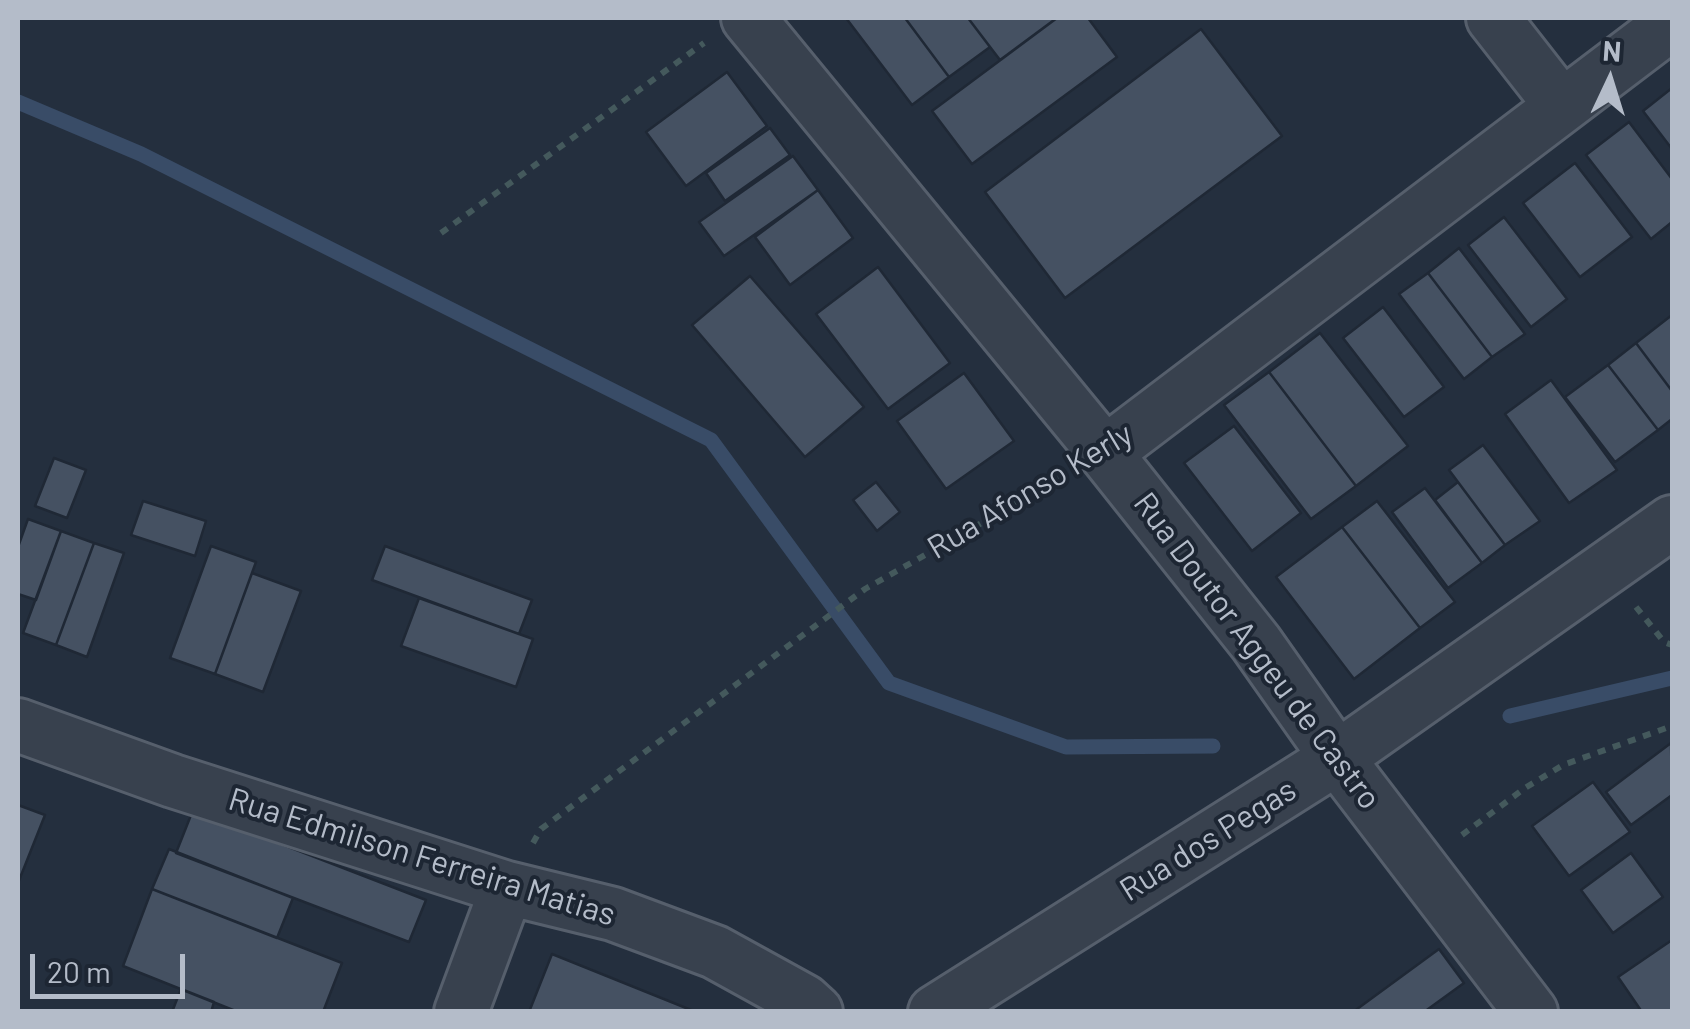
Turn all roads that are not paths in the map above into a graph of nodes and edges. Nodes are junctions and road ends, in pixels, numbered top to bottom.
1 (1492, 18) edge
2 (1672, 23) edge
3 (728, 29) edge
4 (1561, 105) junction
5 (1105, 452) junction
6 (1672, 522) edge
7 (18, 724) edge
8 (1337, 758) junction
9 (508, 888) junction
10 (461, 1012) edge
11 (816, 1012) edge
12 (935, 1012) edge
13 (1531, 1012) edge

1 - 4 street
2 - 4 street, Rua Afonso Kerly
3 - 5 street, Rua Doutor Aggeu de Castro
4 - 5 street, Rua Afonso Kerly
5 - 8 street, Rua Doutor Aggeu de Castro
6 - 8 street, Rua dos Pegas
7 - 9 street, Rua Edmilson Ferreira Matias
8 - 12 street, Rua dos Pegas
8 - 13 street, Rua Doutor Aggeu de Castro
9 - 10 street
9 - 11 street, Rua Edmilson Ferreira Matias

